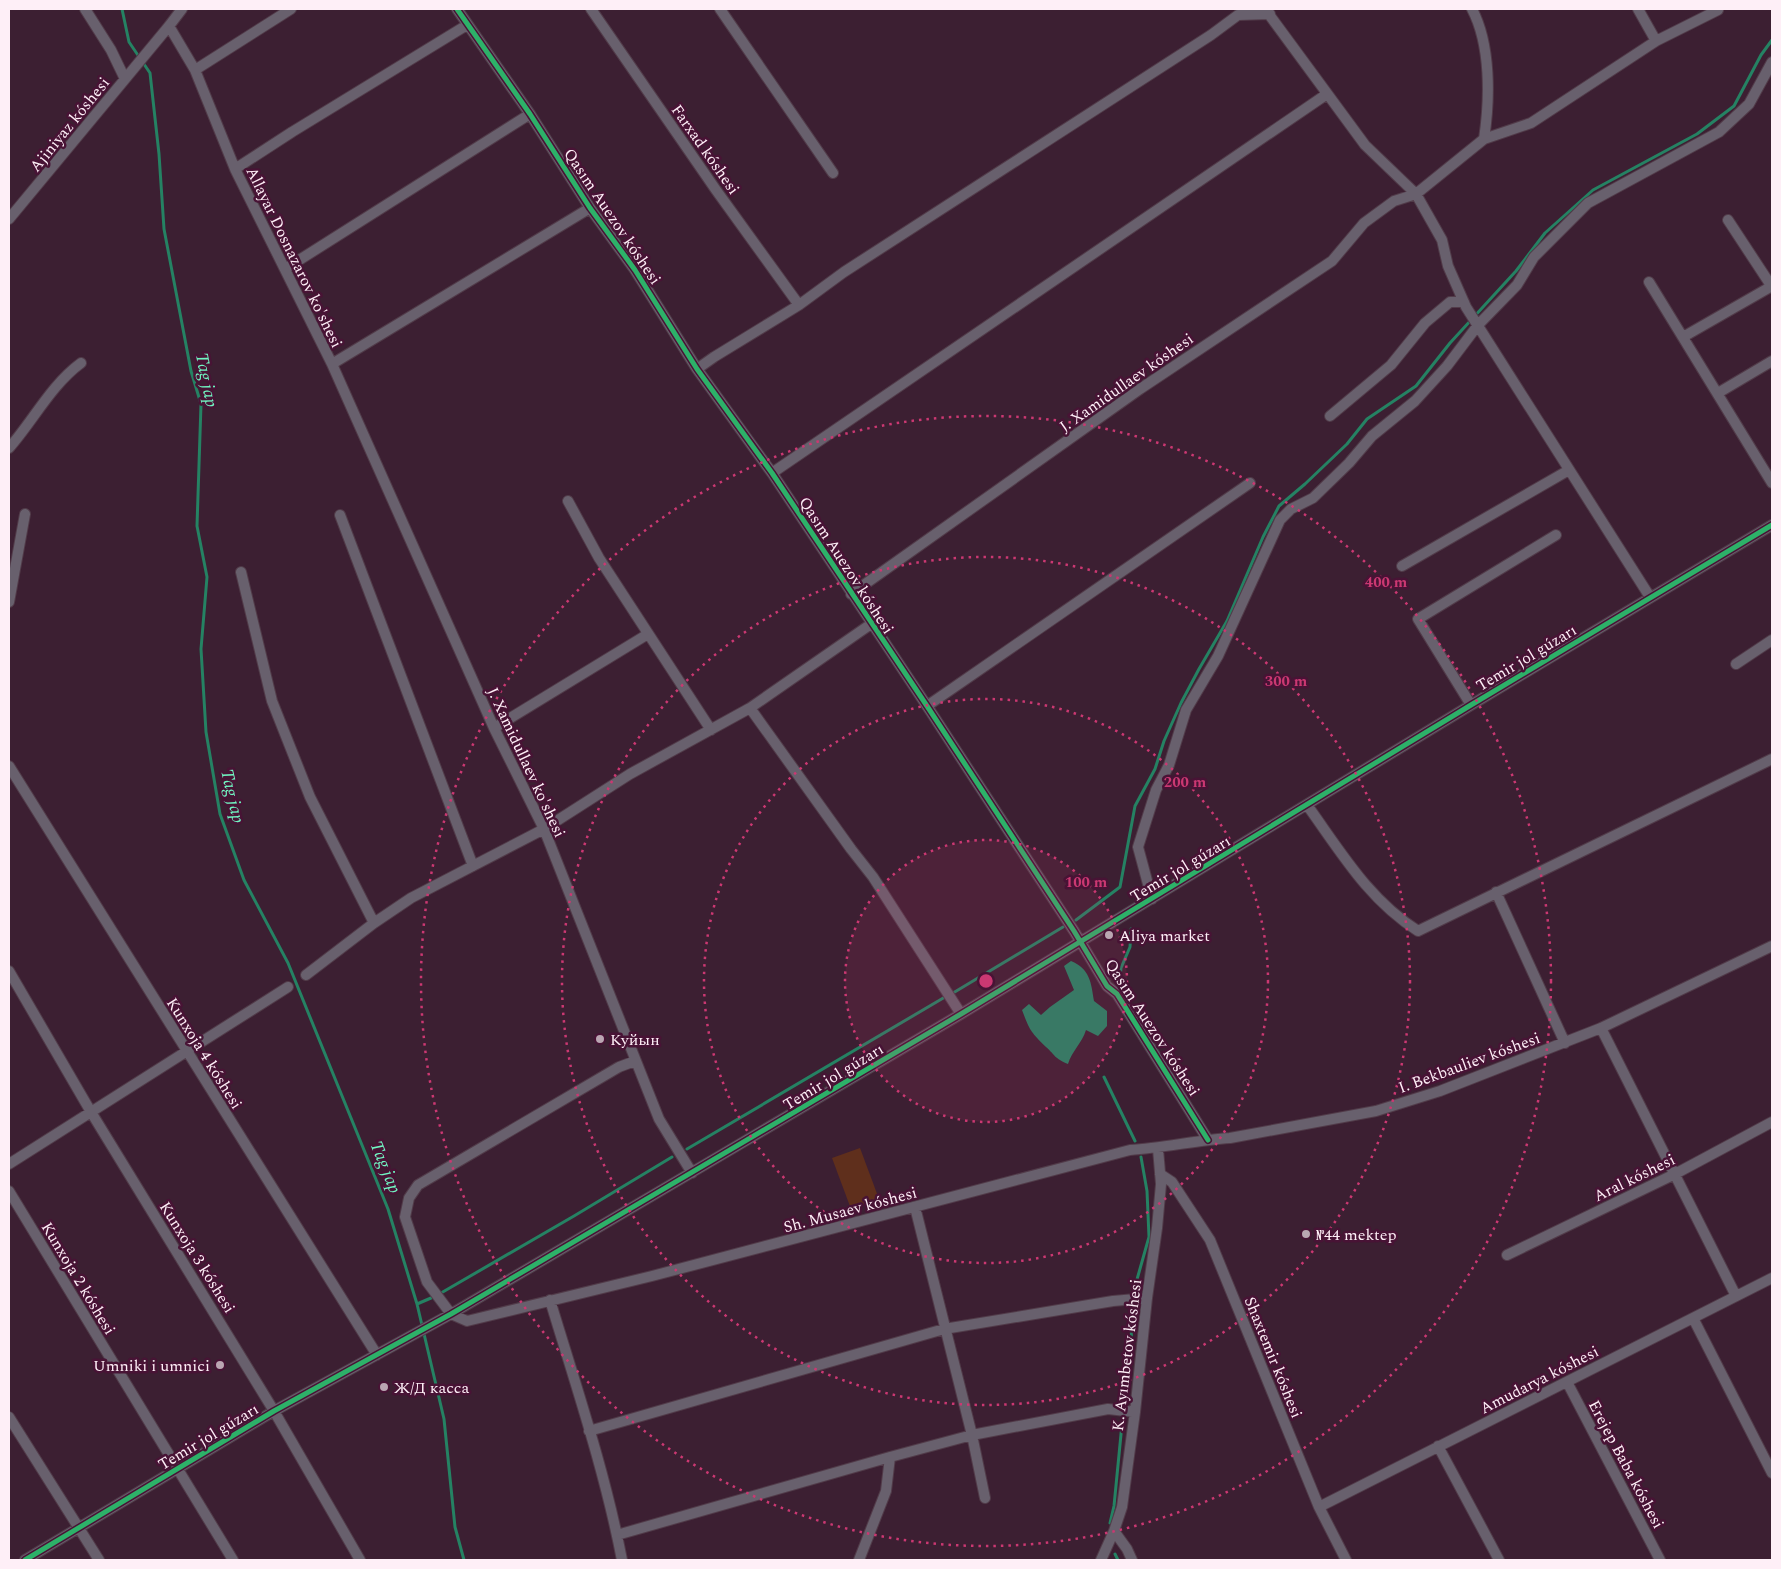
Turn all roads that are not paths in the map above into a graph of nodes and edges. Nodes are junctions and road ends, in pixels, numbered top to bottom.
1 (85, 9) edge
2 (182, 9) edge
3 (291, 9) edge
4 (457, 9) edge
5 (591, 9) edge
6 (720, 9) edge
7 (1472, 9) edge
8 (1638, 9) edge
9 (1718, 10) dead end
10 (1268, 12) edge
11 (467, 25) junction
12 (169, 26) junction
13 (1656, 41) junction
14 (1772, 62) edge
15 (195, 70) junction
16 (128, 75) junction
17 (1326, 94) junction
18 (530, 114) junction
19 (1484, 138) junction
20 (235, 169) junction
21 (833, 173) dead end
22 (1416, 194) junction
23 (590, 208) junction
24 (9, 219) edge
25 (1728, 220) dead end
26 (285, 269) junction
27 (1649, 282) dead end
28 (1772, 286) edge
29 (1465, 304) junction
30 (799, 305) junction
31 (1478, 325) junction
32 (1683, 337) junction
33 (1772, 361) edge
34 (81, 363) dead end
35 (332, 364) junction
36 (697, 369) junction
37 (1718, 393) junction
38 (1330, 416) dead end
39 (9, 448) edge
40 (1568, 470) junction
41 (772, 473) junction
42 (1772, 483) edge
43 (1250, 484) dead end
44 (568, 502) dead end
45 (24, 514) dead end
46 (340, 515) dead end
47 (1772, 525) edge
48 (1556, 536) dead end
49 (1402, 566) dead end
50 (241, 572) dead end
51 (851, 594) junction
52 (1650, 597) junction
53 (9, 602) edge
54 (871, 624) junction
55 (648, 634) junction
56 (1772, 640) edge
57 (1736, 664) dead end
58 (1471, 705) junction
59 (927, 706) junction
60 (750, 708) junction
61 (494, 728) junction
62 (711, 730) junction
63 (1772, 759) edge
64 (9, 766) edge
65 (1307, 804) junction
66 (544, 829) junction
67 (472, 866) junction
68 (1496, 892) junction
69 (1152, 899) junction
70 (374, 923) junction
71 (1081, 942) junction
72 (1772, 946) edge
73 (9, 971) edge
74 (306, 975) dead end
75 (288, 987) dead end
76 (961, 1014) junction
77 (1601, 1028) junction
78 (1565, 1043) junction
79 (186, 1052) junction
80 (635, 1062) junction
81 (91, 1112) junction
82 (1772, 1122) edge
83 (1208, 1140) junction
84 (1158, 1149) junction
85 (9, 1164) edge
86 (692, 1173) junction
87 (1160, 1174) junction
88 (1675, 1174) junction
89 (9, 1192) edge
90 (915, 1207) junction
91 (1507, 1254) dead end
92 (1772, 1278) edge
93 (1736, 1296) junction
94 (1147, 1298) junction
95 (550, 1300) junction
96 (447, 1316) junction
97 (1693, 1318) junction
98 (944, 1329) junction
99 (377, 1355) junction
100 (1567, 1382) junction
101 (274, 1411) junction
102 (1135, 1412) junction
103 (9, 1416) edge
104 (589, 1431) junction
105 (972, 1436) junction
106 (1438, 1446) junction
107 (890, 1457) junction
108 (178, 1468) junction
109 (1772, 1473) edge
110 (985, 1498) dead end
111 (1319, 1507) junction
112 (78, 1528) junction
113 (1114, 1531) junction
114 (617, 1535) junction
115 (26, 1560) edge
116 (99, 1560) edge
117 (233, 1560) edge
118 (360, 1560) edge
119 (622, 1560) edge
120 (859, 1560) edge
121 (1101, 1560) edge
122 (1132, 1560) edge
123 (1346, 1560) edge
124 (1499, 1560) edge
125 (1660, 1560) edge

1 - 16 street
2 - 12 street
3 - 15 street
4 - 11 street, Qasım Auezov kóshesi
5 - 30 street, Farxad kóshesi
6 - 21 street
7 - 19 street
8 - 13 street
9 - 13 street
10 - 17 street
10 - 30 street
11 - 18 street, Qasım Auezov kóshesi
11 - 20 street
12 - 15 street, Allayar Dosnazarov ko'shesi
12 - 16 street, Ajiniyaz kóshesi
13 - 19 street
14 - 31 street
15 - 20 street, Allayar Dosnazarov ko'shesi
16 - 24 street, Ajiniyaz kóshesi
17 - 22 street
17 - 41 street
18 - 23 street, Qasım Auezov kóshesi
18 - 26 street
19 - 22 street, J. Xamidullaev kóshesi
20 - 26 street, Allayar Dosnazarov ko'shesi
22 - 29 street
22 - 51 street, J. Xamidullaev kóshesi
23 - 35 street, Allayar Dosnazarov ko'shesi
23 - 36 street, Qasım Auezov kóshesi
25 - 28 street
26 - 35 street, Allayar Dosnazarov ko'shesi
27 - 32 street
28 - 32 street
29 - 31 street
29 - 38 street
30 - 36 street
31 - 40 street
31 - 69 street
32 - 37 street
33 - 37 street
34 - 39 street
35 - 61 street, J. Xamidullaev ko'shesi
36 - 41 street, Qasım Auezov kóshesi
37 - 42 street
40 - 49 street
40 - 52 street
41 - 51 street, Qasım Auezov kóshesi
43 - 59 street
44 - 55 street
45 - 53 street
46 - 67 street
47 - 52 street, Temir jol gúzarı
48 - 58 street
50 - 70 street
51 - 54 street, Qasım Auezov kóshesi
52 - 58 street, Temir jol gúzarı
54 - 59 street, Qasım Auezov kóshesi
54 - 60 street
55 - 61 street
55 - 62 street
56 - 57 street
58 - 65 street, Temir jol gúzarı
59 - 71 street, Qasım Auezov kóshesi
60 - 62 street
60 - 76 street
61 - 66 street, J. Xamidullaev ko'shesi
62 - 66 street
63 - 68 street
64 - 79 street, Kunxoja 4 kóshesi
65 - 68 street
65 - 69 street, Temir jol gúzarı
66 - 67 street
66 - 80 street, J. Xamidullaev ko'shesi
67 - 70 street
68 - 78 street
69 - 71 street, Temir jol gúzarı
70 - 74 street
71 - 76 street, Temir jol gúzarı
71 - 83 street, Qasım Auezov kóshesi
72 - 77 street, I. Bekbauliev kóshesi
73 - 81 street, Kunxoja 3 kóshesi
75 - 79 street
76 - 86 street, Temir jol gúzarı
77 - 78 street, I. Bekbauliev kóshesi
77 - 88 street
78 - 83 street, I. Bekbauliev kóshesi
79 - 81 street
79 - 99 street, Kunxoja 4 kóshesi
80 - 86 street, J. Xamidullaev ko'shesi
80 - 96 street
81 - 85 street
81 - 101 street, Kunxoja 3 kóshesi
82 - 88 street, Aral kóshesi
83 - 84 street, I. Bekbauliev kóshesi
84 - 87 street, K. Ayımbetov kóshesi
84 - 90 street, Sh. Musaev kóshesi
86 - 96 street, Temir jol gúzarı
87 - 94 street, K. Ayımbetov kóshesi
87 - 111 street, Shaxtemir kóshesi
88 - 91 street, Aral kóshesi
88 - 93 street
89 - 108 street, Kunxoja 2 kóshesi
90 - 95 street, Sh. Musaev kóshesi
90 - 98 street
92 - 93 street, Amudarya kóshesi
93 - 97 street, Amudarya kóshesi
94 - 98 street
94 - 102 street, K. Ayımbetov kóshesi
95 - 96 street, Sh. Musaev kóshesi
95 - 104 street
96 - 99 street, Temir jol gúzarı
97 - 100 street, Amudarya kóshesi
97 - 109 street
98 - 104 street
98 - 105 street
99 - 101 street, Temir jol gúzarı
100 - 106 street, Amudarya kóshesi
100 - 125 street, Erejep Baba kóshesi
101 - 108 street, Temir jol gúzarı
101 - 118 street, Kunxoja 3 kóshesi
102 - 105 street
102 - 113 street, K. Ayımbetov kóshesi
103 - 112 street
104 - 114 street
105 - 107 street
105 - 110 street
106 - 111 street, Amudarya kóshesi
106 - 124 street
107 - 114 street
107 - 120 street
108 - 112 street, Temir jol gúzarı
108 - 117 street, Kunxoja 2 kóshesi
111 - 123 street, Shaxtemir kóshesi
112 - 115 street, Temir jol gúzarı
112 - 116 street
113 - 121 street, K. Ayımbetov kóshesi
113 - 122 street
114 - 119 street

